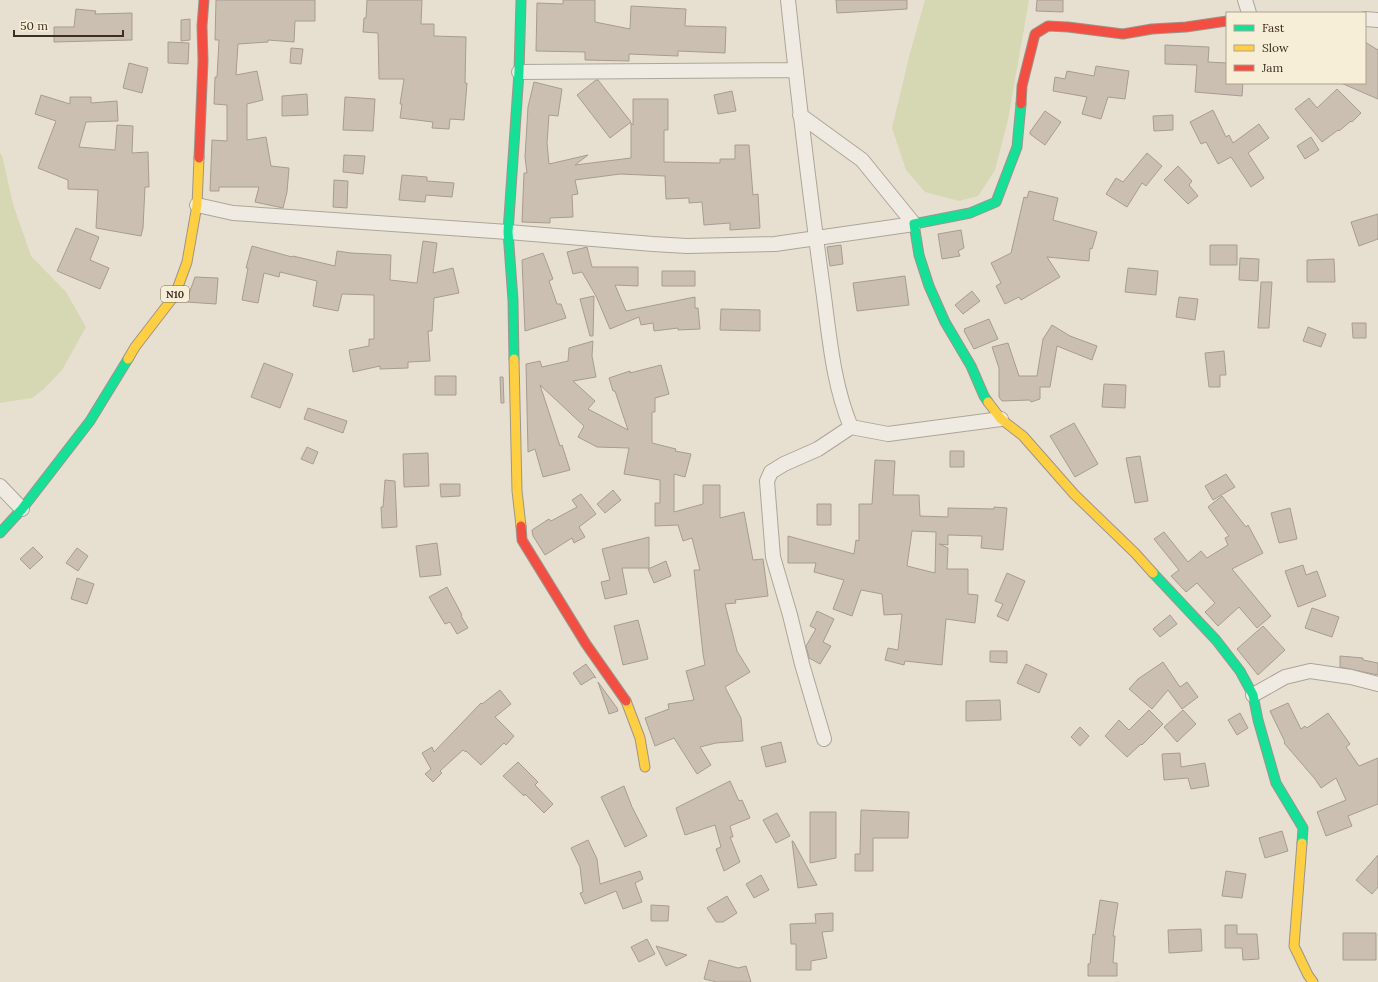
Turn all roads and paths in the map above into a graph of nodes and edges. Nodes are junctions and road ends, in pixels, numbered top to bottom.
1 (204, 0) edge
2 (521, 0) edge
3 (788, 0) edge
4 (1366, 19) edge
5 (1378, 20) edge
6 (1226, 21) edge
7 (796, 70) junction
8 (519, 72) junction
9 (800, 115) junction
10 (197, 205) junction
11 (914, 224) junction
12 (508, 232) junction
13 (816, 238) junction
14 (1001, 419) junction
15 (851, 427) junction
16 (0, 486) edge
17 (22, 508) junction
18 (0, 533) edge
19 (1378, 684) edge
20 (1253, 696) junction
21 (824, 739) dead end
22 (645, 767) dead end
23 (1313, 982) edge

1 - 10 main road, N10
2 - 8 main road
3 - 7 street
4 - 5 street
6 - 11 main road
7 - 8 street
7 - 9 street
8 - 12 main road
9 - 11 street
9 - 13 street
10 - 12 street
10 - 17 main road, N10
11 - 13 street
11 - 14 main road
12 - 13 street
12 - 22 main road
13 - 15 street
14 - 15 street
14 - 20 main road
15 - 21 street
16 - 17 street
17 - 18 main road, N10
19 - 20 street
20 - 23 main road

